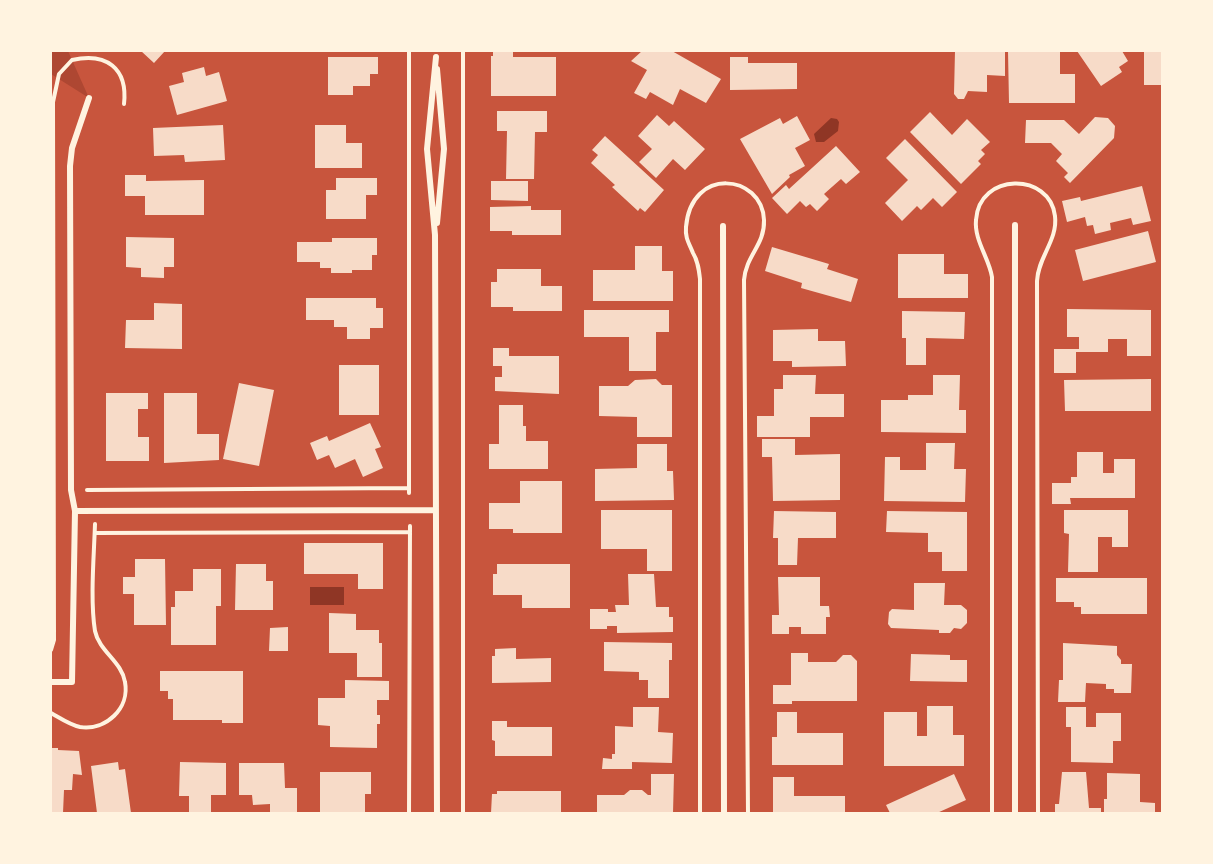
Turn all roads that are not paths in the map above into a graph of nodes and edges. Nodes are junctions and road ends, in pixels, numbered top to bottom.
1 (436, 54) edge
2 (89, 99) dead end
3 (1015, 225) dead end
4 (723, 226) dead end
5 (435, 236) junction
6 (435, 510) junction
7 (75, 511) junction
8 (51, 682) edge
9 (437, 813) edge
10 (724, 813) edge
11 (1015, 813) edge

1 - 5 street
1 - 5 street
2 - 7 street
3 - 11 street
4 - 10 street
5 - 6 street
6 - 7 street
6 - 9 street
7 - 8 street

